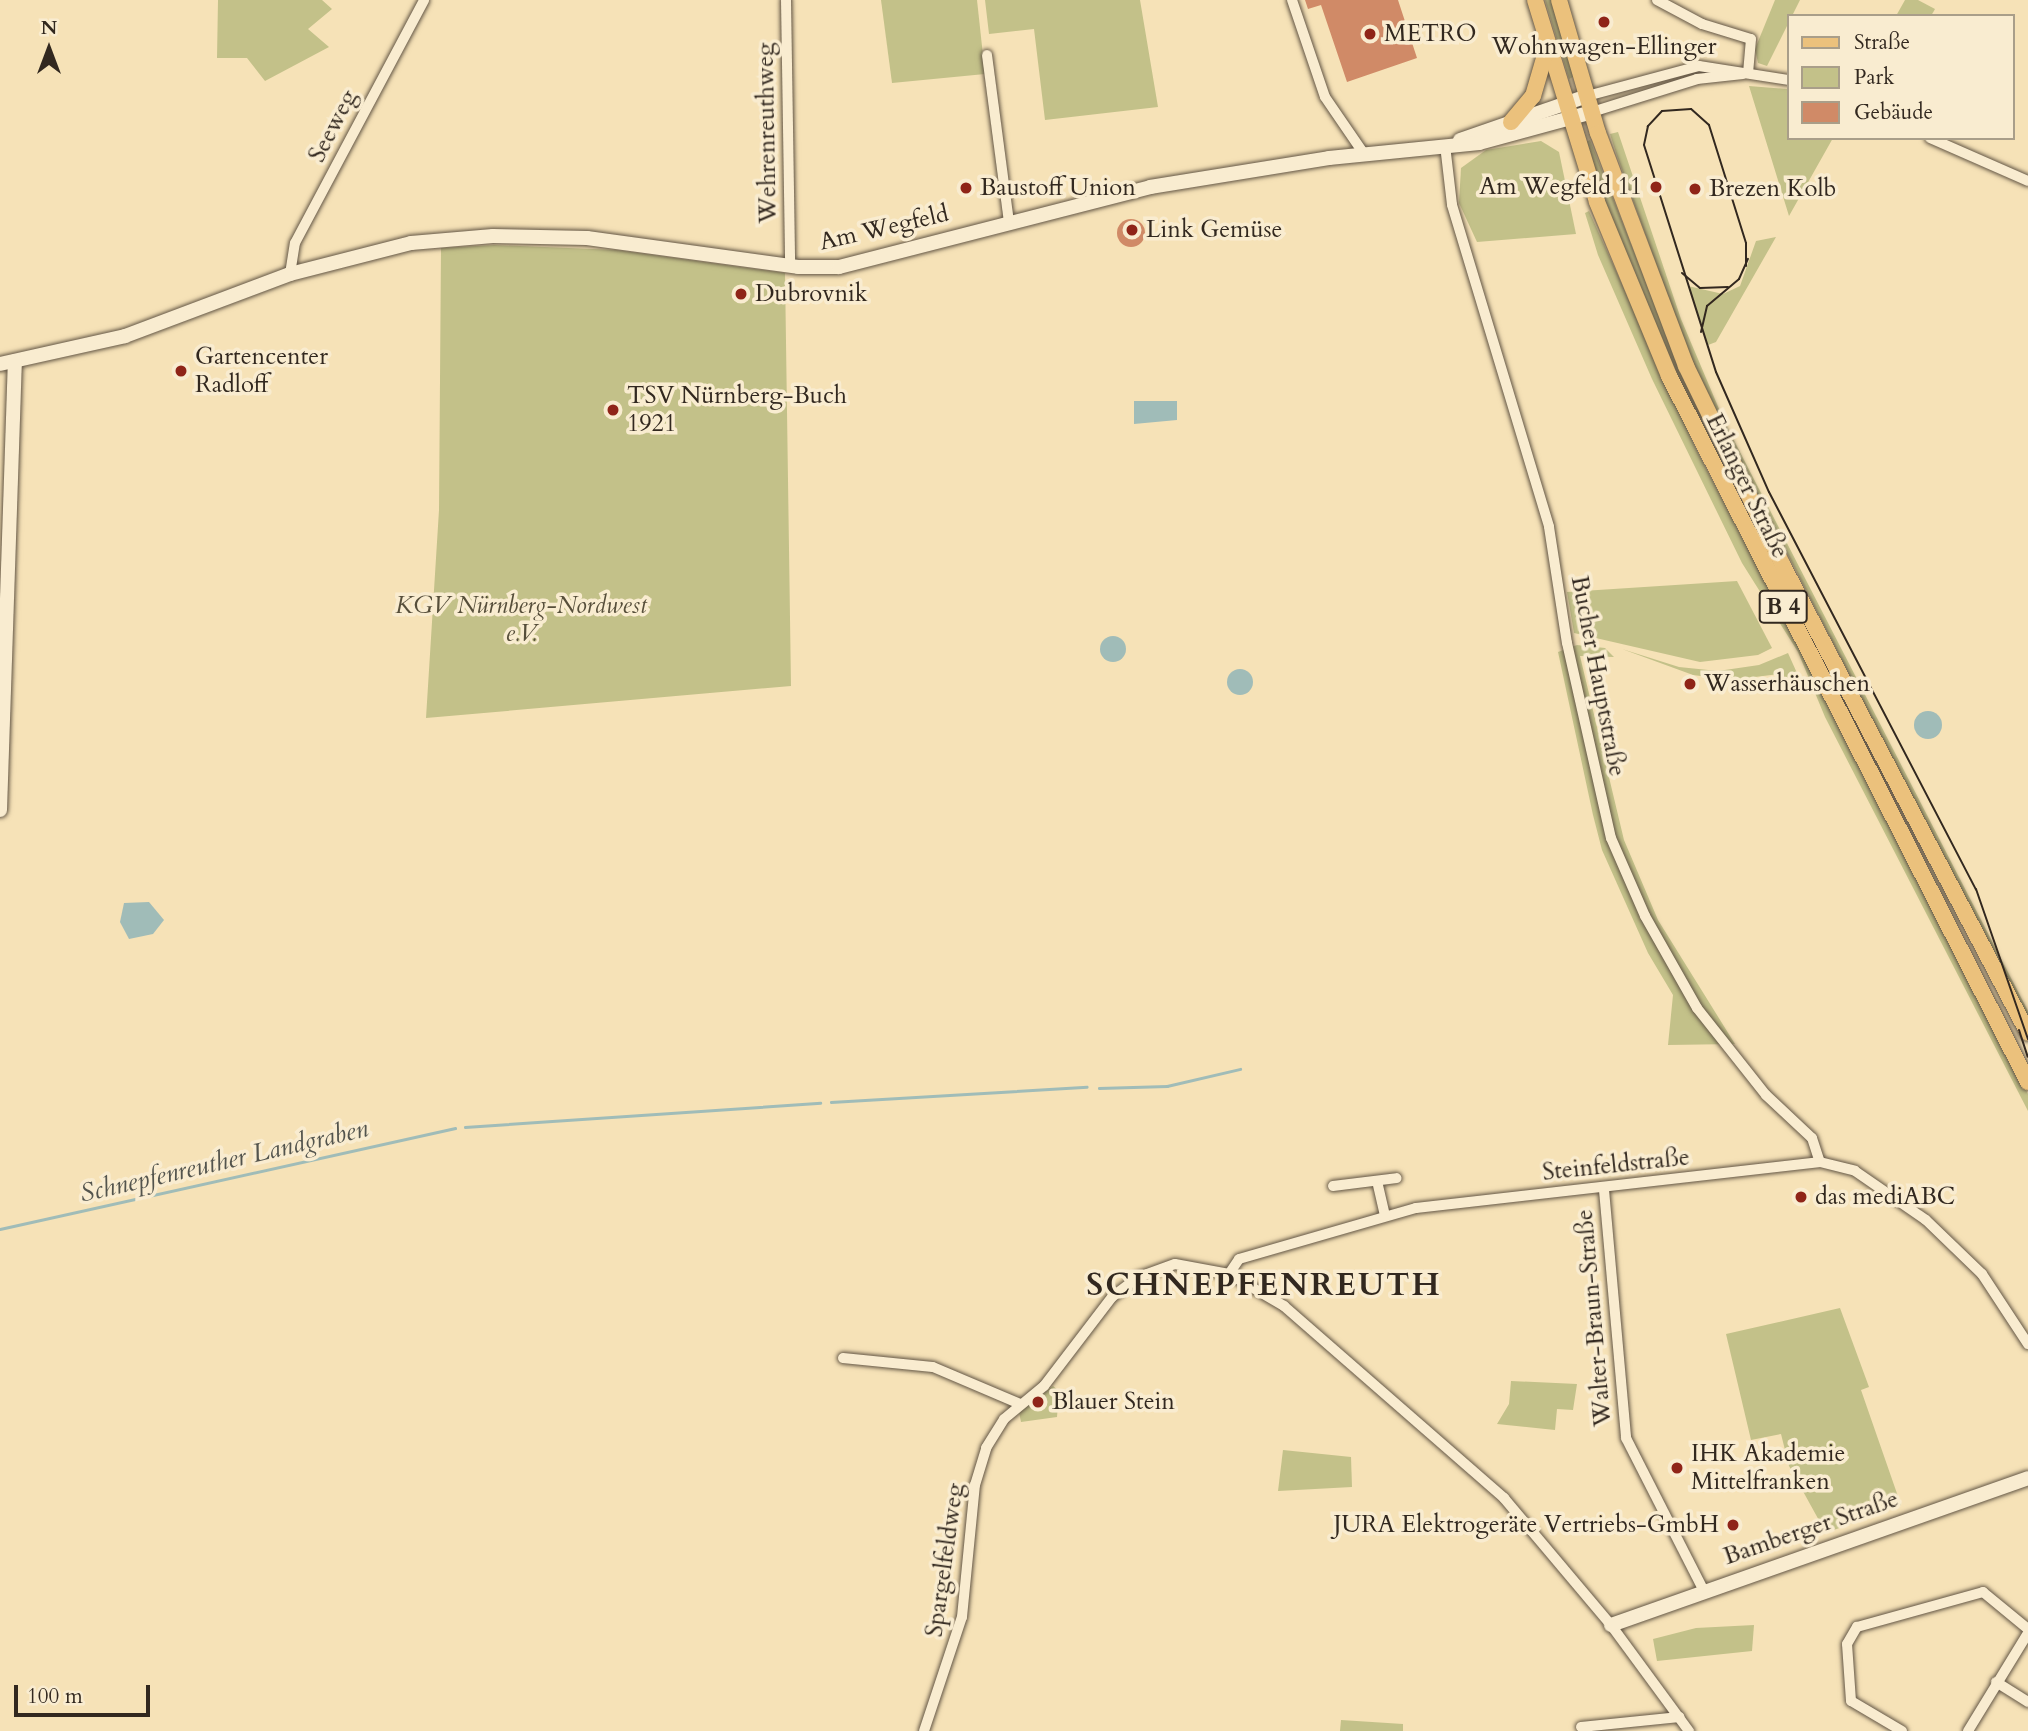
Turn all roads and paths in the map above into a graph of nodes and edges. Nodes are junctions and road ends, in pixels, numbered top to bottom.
1 (424, 0) edge
2 (786, 0) edge
3 (1292, 0) edge
4 (1535, 0) edge
5 (1559, 0) edge
6 (1657, 0) edge
7 (1548, 45) junction
8 (987, 55) dead end
9 (1748, 73) junction
10 (1786, 80) edge
11 (1589, 104) junction
12 (1567, 111) junction
13 (1511, 122) junction
14 (1935, 140) edge
15 (1445, 145) junction
16 (1364, 155) junction
17 (2028, 181) edge
18 (1009, 221) junction
19 (790, 266) junction
20 (290, 274) junction
21 (7, 362) edge
22 (0, 810) edge
23 (2028, 1033) edge
24 (2028, 1082) edge
25 (1820, 1162) junction
26 (1397, 1178) dead end
27 (1377, 1181) junction
28 (1333, 1186) dead end
29 (1604, 1191) junction
30 (1385, 1215) junction
31 (1229, 1275) junction
32 (2028, 1344) edge
33 (843, 1358) dead end
34 (1020, 1404) junction
35 (2028, 1478) edge
36 (1704, 1591) junction
37 (1611, 1625) junction
38 (2028, 1631) edge
39 (1996, 1682) junction
40 (2028, 1702) edge
41 (1679, 1717) junction
42 (1581, 1727) dead end
43 (924, 1731) edge
44 (1689, 1731) edge
45 (1901, 1731) edge
46 (1968, 1731) edge

1 - 20 street, Seeweg
2 - 19 street, Wehrenreuthweg
3 - 16 street
4 - 7 main road, Erlanger Straße / B 4
5 - 11 main road, Erlanger Straße / B 4
6 - 9 street
7 - 12 main road, Erlanger Straße / B 4
7 - 13 main road
8 - 18 street
9 - 10 street
9 - 11 street
9 - 11 street
11 - 12 street
11 - 23 main road, Erlanger Straße / B 4
12 - 13 street, Am Wegfeld
12 - 15 street, Am Wegfeld
12 - 24 main road, Erlanger Straße / B 4
13 - 15 street, Am Wegfeld
14 - 17 street
15 - 16 street, Am Wegfeld
15 - 25 street, Bucher Hauptstraße
16 - 18 street, Am Wegfeld
18 - 19 street, Am Wegfeld
19 - 20 street, Am Wegfeld
20 - 21 street, Am Wegfeld
21 - 22 street
25 - 29 street, Steinfeldstraße
25 - 32 street, Steinfeldstraße
26 - 27 street
27 - 28 street
27 - 30 street
29 - 30 street, Steinfeldstraße
29 - 36 street, Walter-Braun-Straße
30 - 31 street, Steinfeldstraße
31 - 34 street, Spargelfeldweg
31 - 37 street
33 - 34 street
34 - 43 street, Spargelfeldweg
35 - 36 street, Bamberger Straße
36 - 37 street, Bamberger Straße
37 - 41 street
38 - 39 street
38 - 45 street
39 - 40 street
39 - 46 street
41 - 42 street
41 - 44 street

